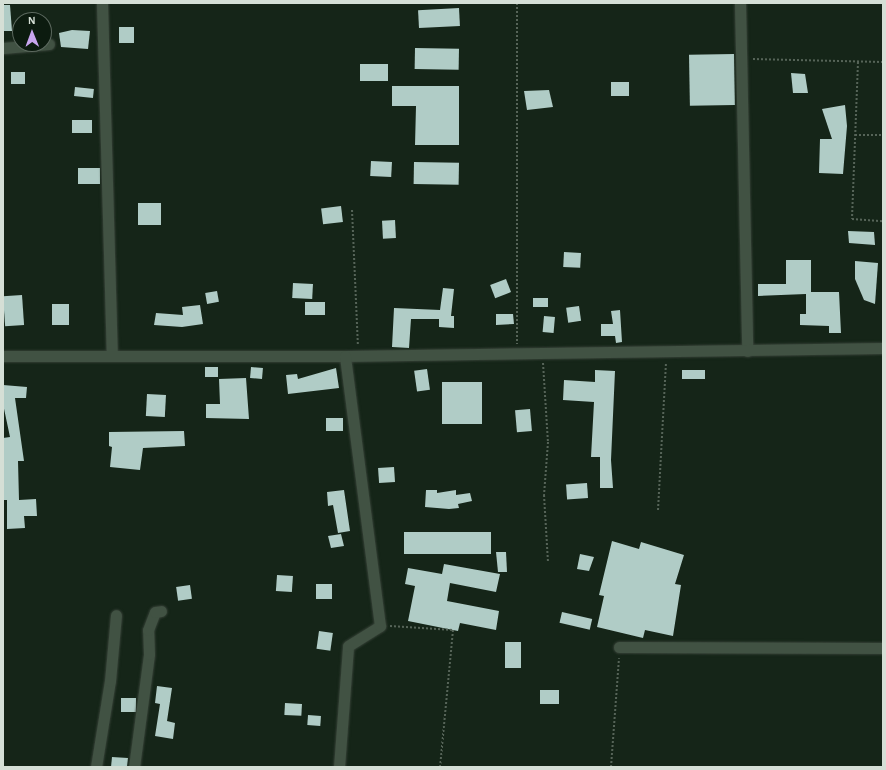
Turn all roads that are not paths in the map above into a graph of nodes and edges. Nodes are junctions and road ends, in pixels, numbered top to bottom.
1 (102, 3) edge
2 (740, 3) edge
3 (883, 348) edge
4 (747, 351) junction
5 (112, 354) junction
6 (3, 356) edge
7 (345, 356) junction
8 (161, 611) dead end
9 (116, 615) dead end
10 (619, 647) road end
11 (883, 648) edge
12 (96, 767) edge
13 (134, 767) edge
14 (339, 767) edge

1 - 5 street
2 - 4 street
3 - 4 street
4 - 7 street
5 - 6 street
5 - 7 street
7 - 14 street
8 - 13 street
9 - 12 street
10 - 11 street

